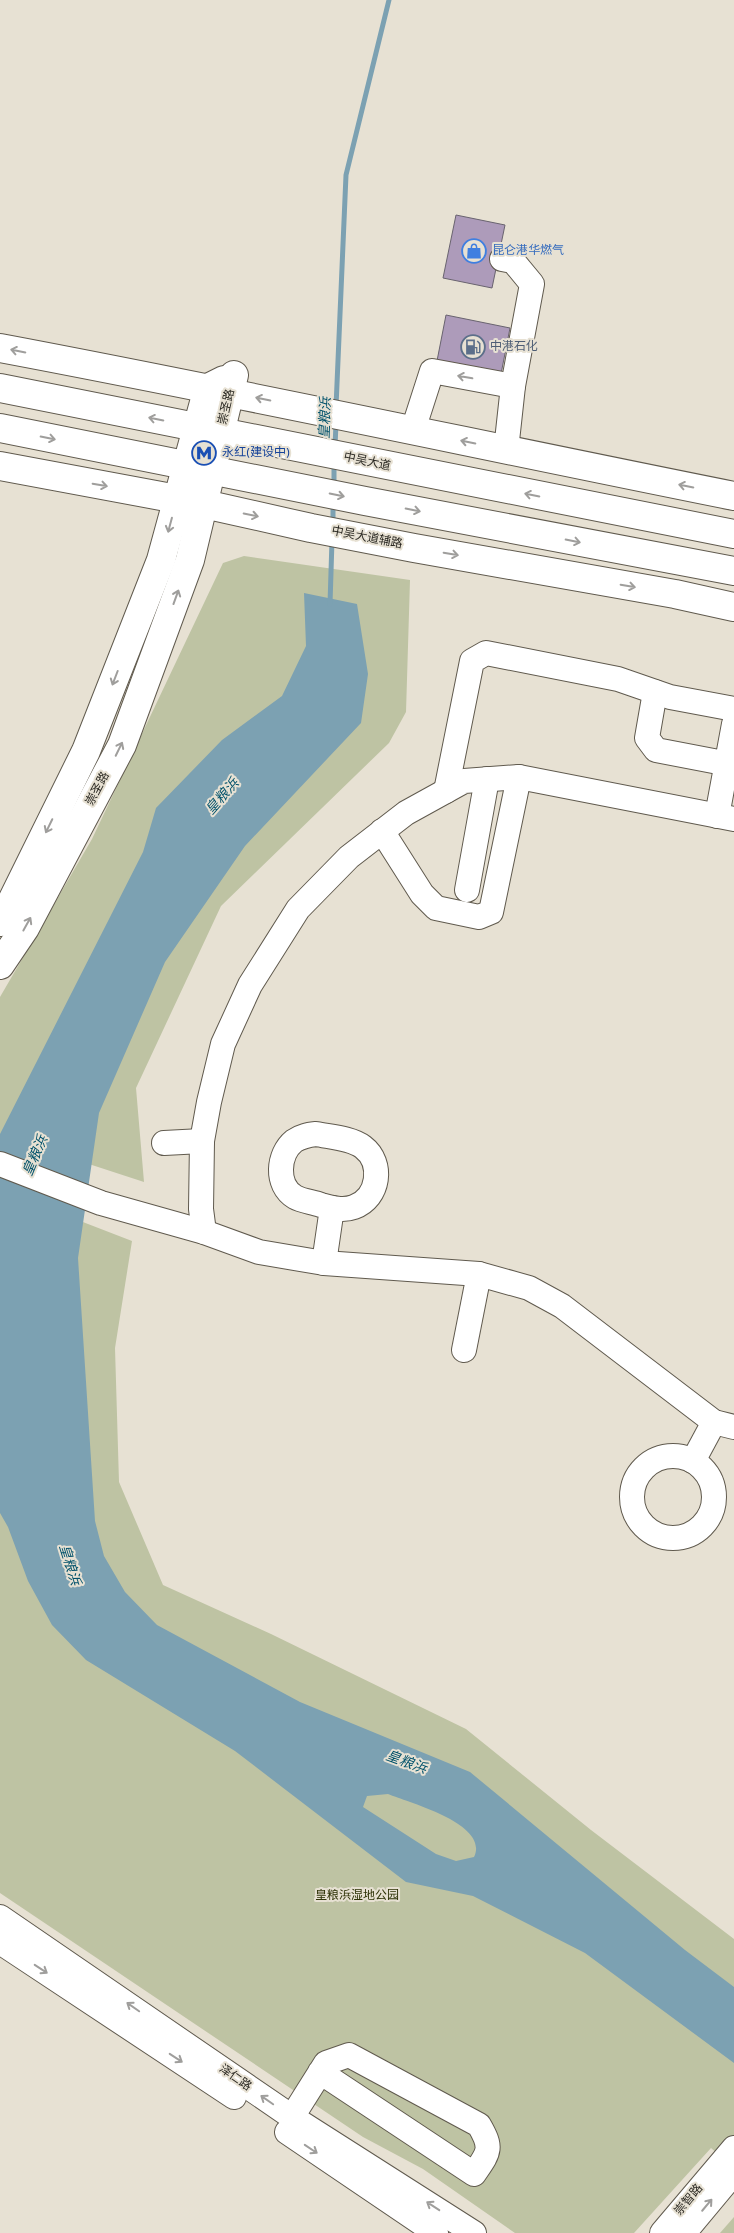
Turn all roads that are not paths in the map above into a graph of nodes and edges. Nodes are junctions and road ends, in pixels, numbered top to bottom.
1 (502, 259) dead end
2 (0, 348) edge
3 (90, 365) junction
4 (0, 372) edge
5 (513, 386) junction
6 (0, 388) edge
7 (220, 390) junction
8 (0, 428) edge
9 (209, 430) junction
10 (413, 430) junction
11 (506, 450) junction
12 (550, 460) junction
13 (0, 466) edge
14 (199, 468) junction
15 (734, 496) edge
16 (178, 499) junction
17 (204, 504) junction
18 (698, 527) junction
19 (520, 531) junction
20 (734, 534) edge
21 (381, 541) junction
22 (734, 571) edge
23 (734, 608) edge
24 (655, 692) junction
25 (734, 709) edge
26 (734, 724) edge
27 (730, 764) edge
28 (519, 777) junction
29 (487, 779) junction
30 (446, 791) junction
31 (726, 818) edge
32 (382, 831) junction
33 (467, 890) dead end
34 (0, 922) edge
35 (0, 965) edge
36 (202, 1141) junction
37 (164, 1143) dead end
38 (0, 1164) edge
39 (332, 1208) dead end
40 (204, 1232) junction
41 (324, 1263) junction
42 (479, 1274) junction
43 (464, 1350) dead end
44 (724, 1425) edge
45 (694, 1461) dead end
46 (3, 1929) edge
47 (320, 2072) junction
48 (292, 2117) junction
49 (734, 2148) edge
50 (727, 2172) edge
51 (436, 2233) edge
52 (474, 2233) edge
53 (662, 2233) edge
54 (684, 2233) edge

1 - 5 street
3 -> 2 main road
3 - 4 main road
3 - 7 main road
5 -> 10 street
5 - 11 street
9 -> 6 main road, 中吴大道
7 - 9 main road, 崇圣路
10 -> 7 main road
8 -> 14 main road
9 - 14 main road, 崇圣路
18 -> 9 main road, 中吴大道
11 -> 10 main road
11 - 12 main road
15 -> 12 main road
12 - 18 main road
13 -> 16 main road, 中吴大道辅路
14 - 16 main road, 崇圣路
14 - 17 main road, 崇圣路
14 -> 19 main road
16 - 17 main road, 中吴大道辅路
16 -> 34 main road, 崇圣路
17 -> 21 main road, 中吴大道辅路
35 -> 17 main road, 崇圣路
18 - 20 main road, 中吴大道
19 - 21 main road
19 -> 22 main road
21 -> 23 main road, 中吴大道辅路
24 - 25 street
24 - 27 street
24 - 30 street
26 - 27 street
27 - 31 street
28 - 29 street
28 - 31 street
28 - 32 street
29 - 30 street
29 - 33 street
30 - 32 street
32 - 36 street
36 - 37 street
36 - 40 street
38 - 40 street
39 - 41 street
40 - 41 street
41 - 42 street
42 - 43 street
42 - 44 street
44 - 45 street
48 -> 46 street, 泽仁路
46 -> 51 street, 泽仁路
47 - 47 street
47 - 48 street
52 -> 48 street, 泽仁路
49 - 50 street
50 - 53 street, 崇智路
54 -> 50 street, 崇智路

